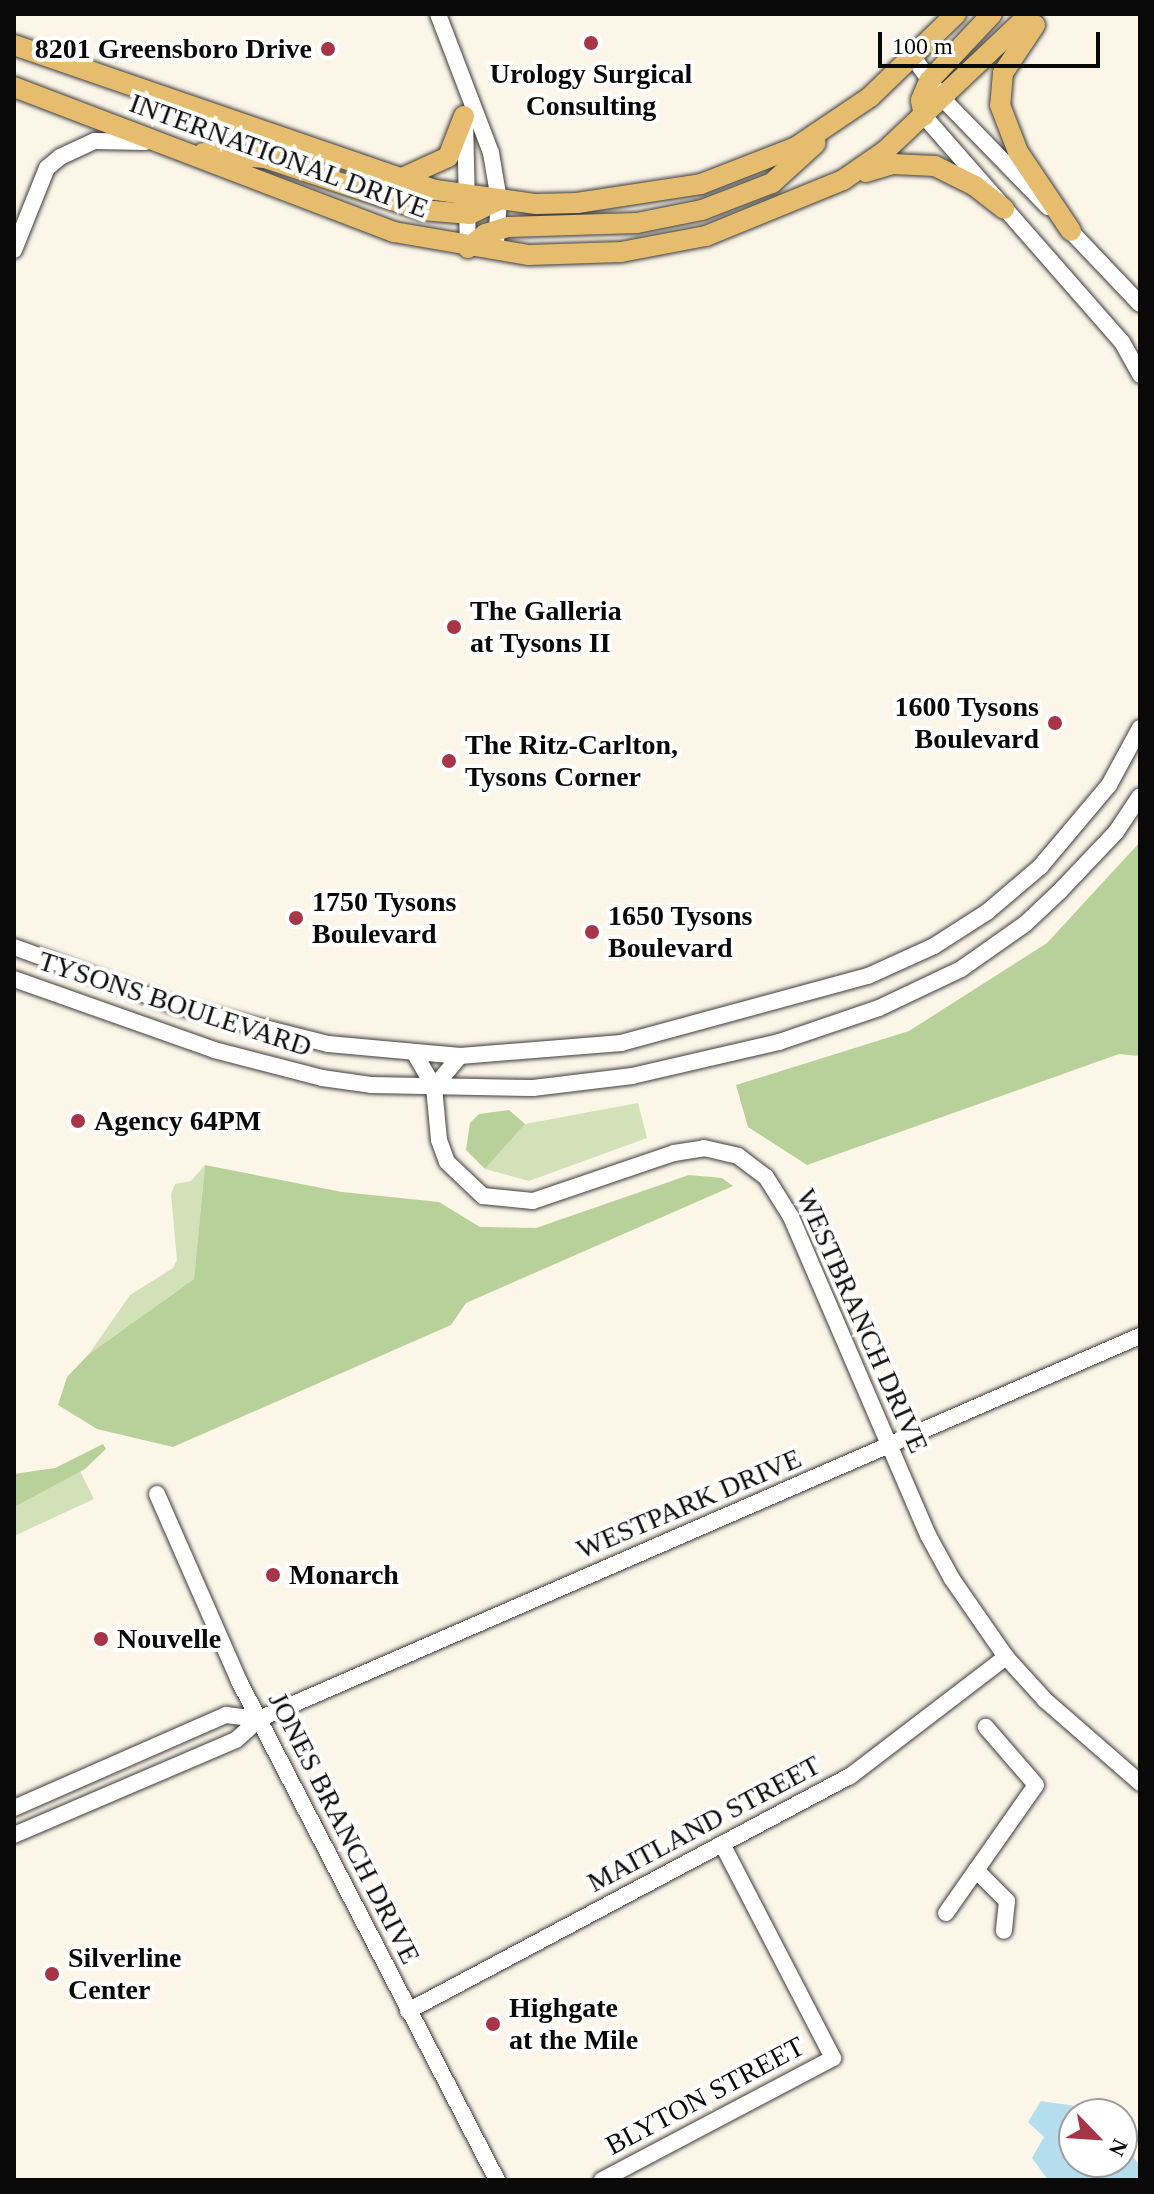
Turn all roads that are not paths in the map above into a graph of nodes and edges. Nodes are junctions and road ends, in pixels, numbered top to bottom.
1 (438, 14) edge
2 (956, 14) edge
3 (992, 14) edge
4 (1030, 14) edge
5 (1044, 14) edge
6 (14, 45) edge
7 (913, 57) junction
8 (461, 77) junction
9 (929, 81) junction
10 (14, 87) edge
11 (943, 99) junction
12 (464, 116) junction
13 (924, 116) junction
14 (828, 129) junction
15 (165, 144) junction
16 (188, 153) junction
17 (402, 178) junction
18 (843, 180) junction
19 (499, 200) junction
20 (470, 206) junction
21 (1004, 209) junction
22 (497, 230) junction
23 (1071, 231) junction
24 (468, 248) junction
25 (14, 250) edge
26 (496, 251) junction
27 (1140, 304) edge
28 (1140, 375) edge
29 (1140, 728) edge
30 (1140, 796) edge
31 (14, 947) edge
32 (14, 979) edge
33 (415, 1054) junction
34 (460, 1056) junction
35 (434, 1087) junction
36 (1140, 1336) edge
37 (889, 1445) junction
38 (157, 1494) dead end
39 (1006, 1657) junction
40 (259, 1719) junction
41 (986, 1727) dead end
42 (1140, 1783) edge
43 (14, 1808) edge
44 (14, 1835) edge
45 (722, 1844) junction
46 (976, 1870) junction
47 (946, 1913) dead end
48 (1004, 1931) dead end
49 (408, 2011) junction
50 (497, 2180) edge
51 (602, 2180) edge

1 - 8 street
2 - 7 main road, INTERNATIONAL DRIVE
3 - 9 main road
4 - 11 main road, INTERNATIONAL DRIVE
5 - 23 main road
6 - 17 main road, INTERNATIONAL DRIVE
7 - 9 street
7 - 14 main road, INTERNATIONAL DRIVE
8 - 12 street
8 - 19 street
9 - 11 street
9 - 13 main road
10 - 15 main road, INTERNATIONAL DRIVE
11 - 13 main road, INTERNATIONAL DRIVE
11 - 23 street
12 - 17 main road
12 - 20 street
13 - 18 main road, INTERNATIONAL DRIVE
13 - 21 street
14 - 19 main road, INTERNATIONAL DRIVE
14 - 22 main road
15 - 16 main road, INTERNATIONAL DRIVE
15 - 25 street
16 - 20 main road
16 - 24 main road, INTERNATIONAL DRIVE
17 - 20 main road, INTERNATIONAL DRIVE
18 - 21 main road
18 - 26 main road, INTERNATIONAL DRIVE
19 - 20 main road, INTERNATIONAL DRIVE
19 - 22 street
20 - 24 street
21 - 28 street
22 - 24 main road
22 - 26 street
23 - 27 street
24 - 26 main road, INTERNATIONAL DRIVE
29 - 34 street, TYSONS BOULEVARD
30 - 35 street, TYSONS BOULEVARD
31 - 33 street, TYSONS BOULEVARD
32 - 35 street, TYSONS BOULEVARD
33 - 34 street, TYSONS BOULEVARD
33 - 35 street, WESTBRANCH DRIVE
34 - 35 street
35 - 37 street, WESTBRANCH DRIVE
36 - 37 street, WESTPARK DRIVE
37 - 39 street, WESTBRANCH DRIVE
37 - 40 street, WESTPARK DRIVE
38 - 40 street, JONES BRANCH DRIVE
39 - 42 street, WESTBRANCH DRIVE
39 - 45 street, MAITLAND STREET
40 - 43 street, WESTPARK DRIVE
40 - 44 street, WESTPARK DRIVE
40 - 49 street, JONES BRANCH DRIVE
41 - 46 street
45 - 49 street, MAITLAND STREET
45 - 51 street, BLYTON STREET
46 - 47 street
46 - 48 street
49 - 50 street, JONES BRANCH DRIVE

